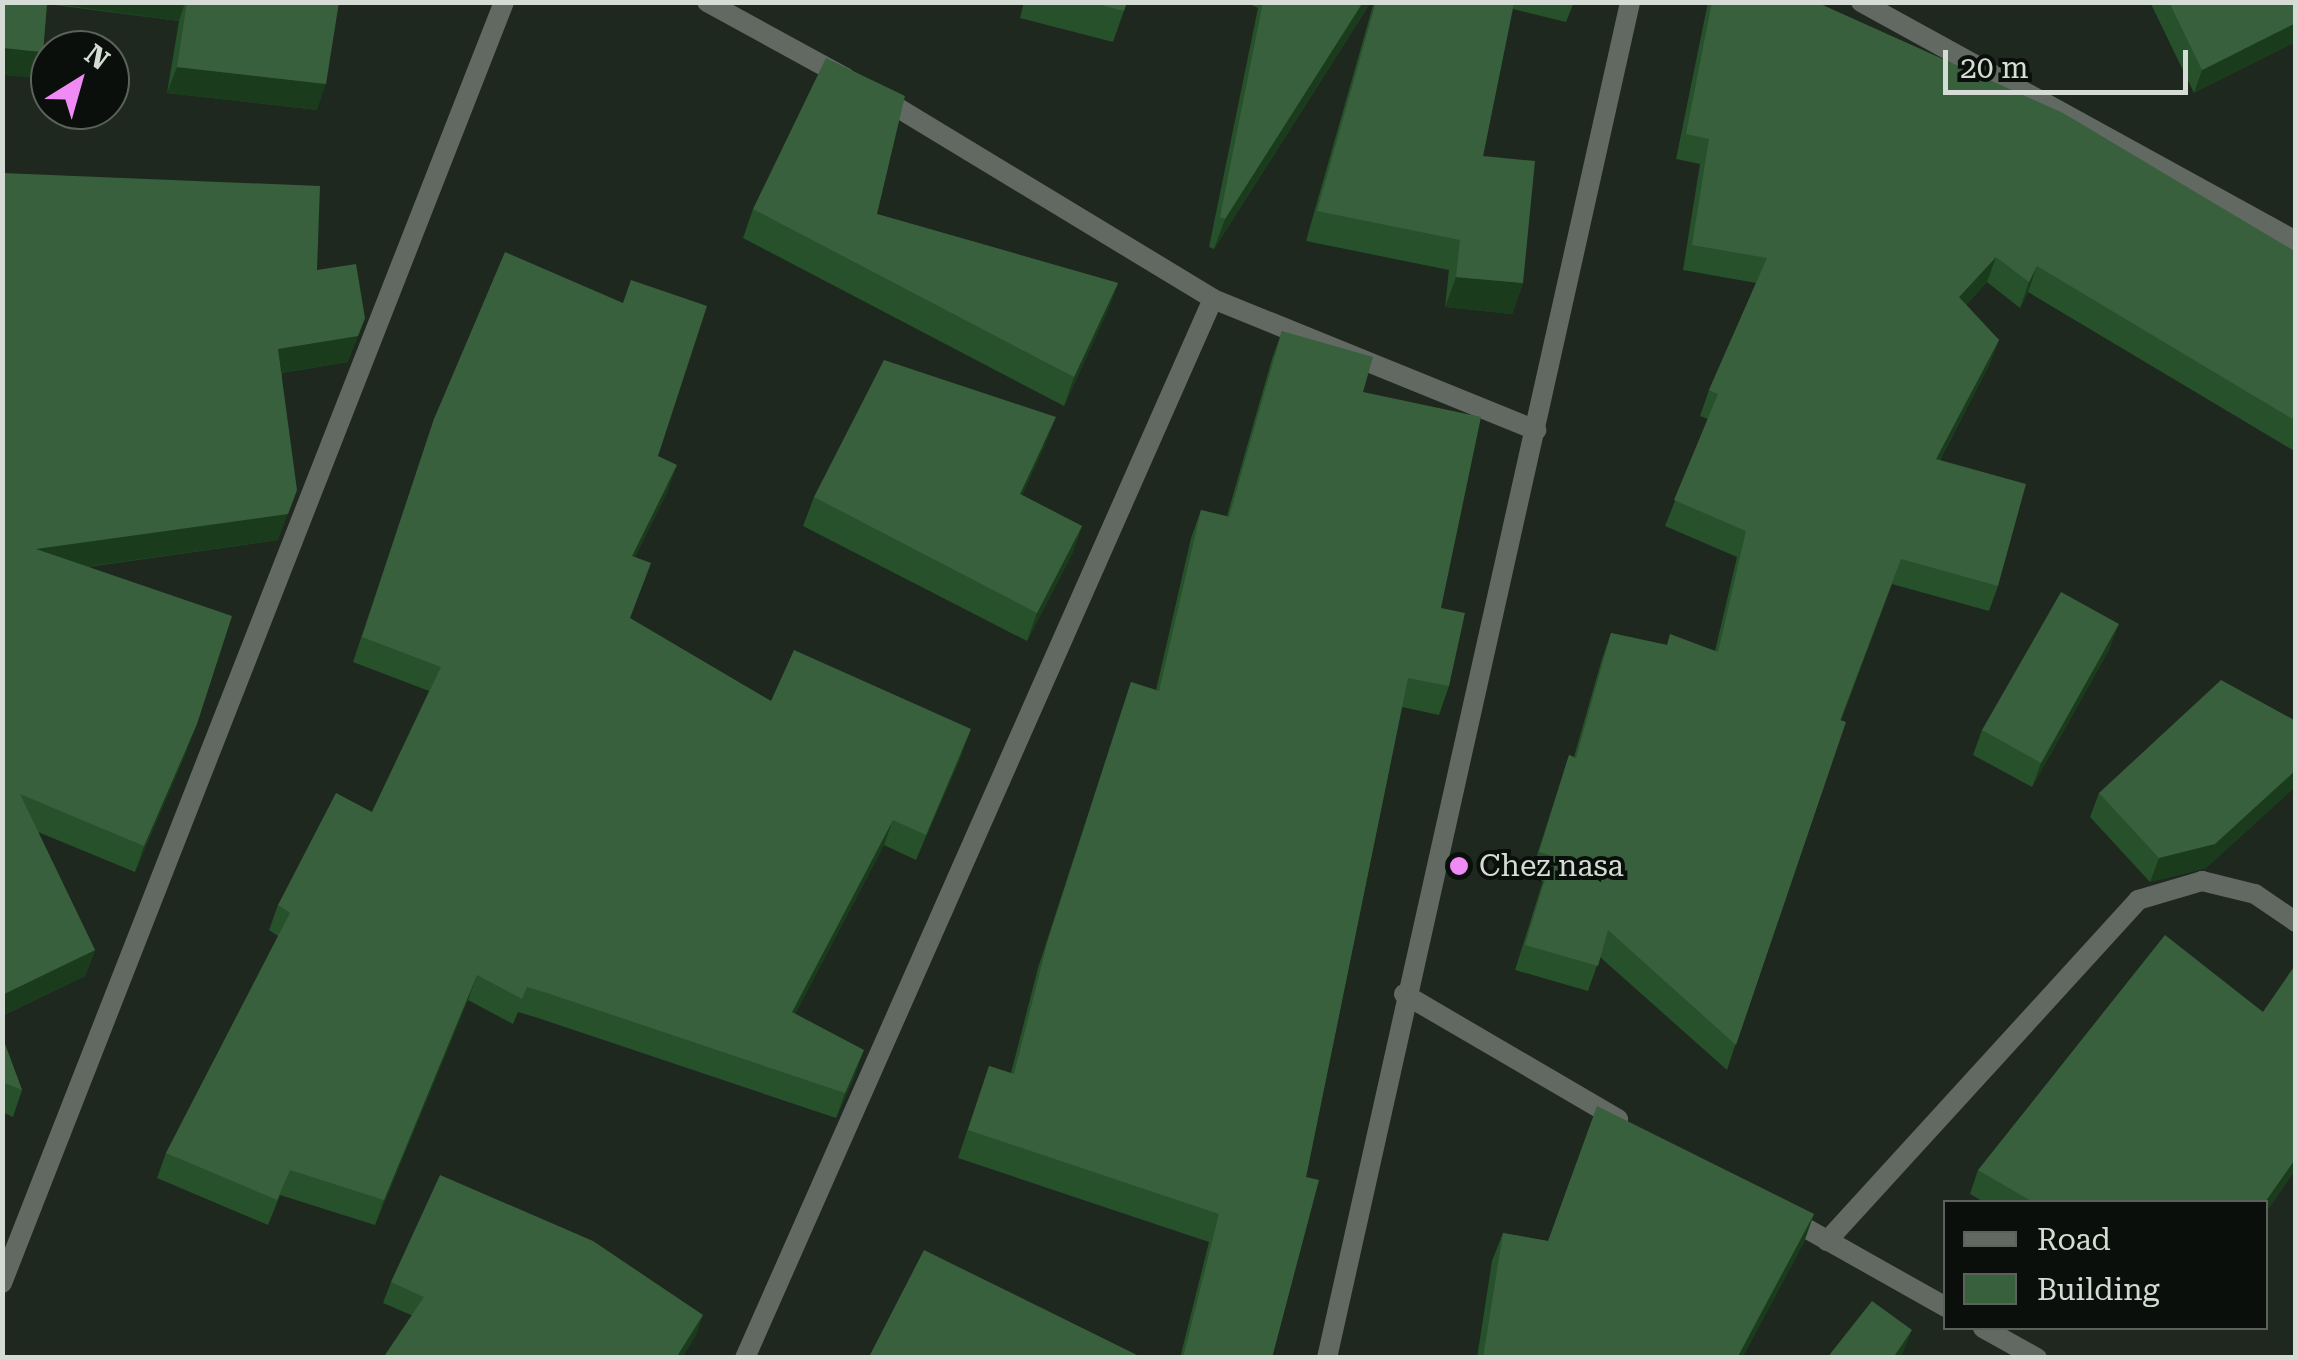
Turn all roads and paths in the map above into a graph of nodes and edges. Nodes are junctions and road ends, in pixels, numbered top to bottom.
1 (504, 2) edge
2 (707, 2) edge
3 (1630, 2) edge
4 (1861, 2) edge
5 (2296, 241) edge
6 (1213, 299) junction
7 (1536, 430) junction
8 (2296, 922) edge
9 (1404, 994) junction
10 (1641, 1132) edge
11 (1759, 1201) edge
12 (1827, 1241) junction
13 (2, 1283) edge
14 (1943, 1304) edge
15 (1987, 1330) edge
16 (745, 1358) edge
17 (1327, 1358) edge
18 (2038, 1358) edge

1 - 13 street
2 - 6 street
3 - 7 street
4 - 5 street
6 - 7 street
6 - 16 street
7 - 9 street
8 - 12 street
9 - 10 street
9 - 17 street
11 - 12 street
12 - 14 street
15 - 18 street

